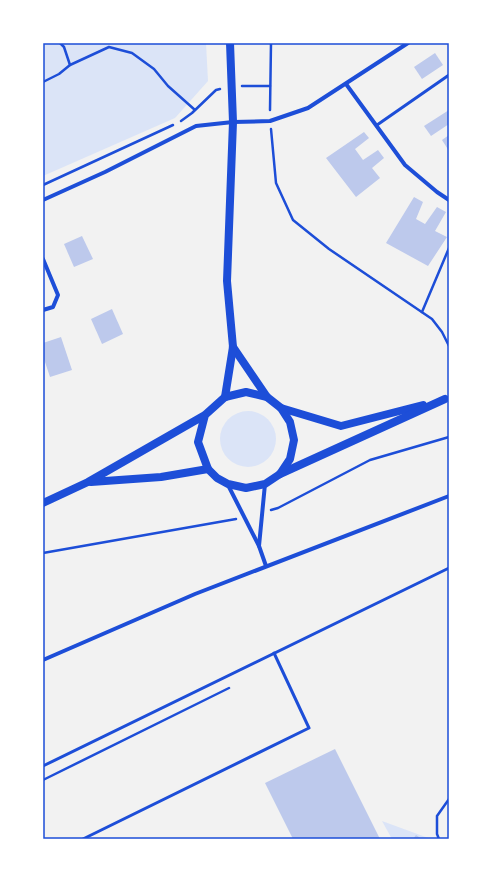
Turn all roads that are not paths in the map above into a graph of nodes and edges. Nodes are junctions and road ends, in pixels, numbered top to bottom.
1 (230, 43) edge
2 (408, 43) edge
3 (449, 75) edge
4 (346, 84) junction
5 (233, 122) junction
6 (377, 126) junction
7 (43, 200) edge
8 (449, 200) edge
9 (43, 259) edge
10 (43, 310) edge
11 (233, 347) junction
12 (267, 397) junction
13 (225, 398) junction
14 (447, 399) edge
15 (281, 408) junction
16 (205, 415) junction
17 (208, 469) junction
18 (280, 474) junction
19 (88, 482) junction
20 (228, 484) junction
21 (265, 484) junction
22 (449, 496) edge
23 (43, 503) edge
24 (259, 546) junction
25 (266, 566) junction
26 (449, 568) edge
27 (274, 653) junction
28 (43, 660) edge
29 (43, 766) edge
30 (83, 839) edge

1 - 5 main road
2 - 4 street
3 - 6 lane
4 - 5 street
4 - 6 street
5 - 7 street
5 - 11 main road
6 - 8 street
9 - 10 street
11 - 12 main road
11 - 13 main road
12 - 13 main road
12 - 15 main road
13 - 16 main road
14 - 15 main road
14 - 18 main road
15 - 18 main road
16 - 17 main road
16 - 19 main road
17 - 19 main road
17 - 20 main road
18 - 21 main road
19 - 23 main road
20 - 21 main road
20 - 24 street
21 - 24 street
22 - 25 street
24 - 25 street
25 - 28 street
26 - 27 lane
27 - 29 lane
27 - 30 lane

